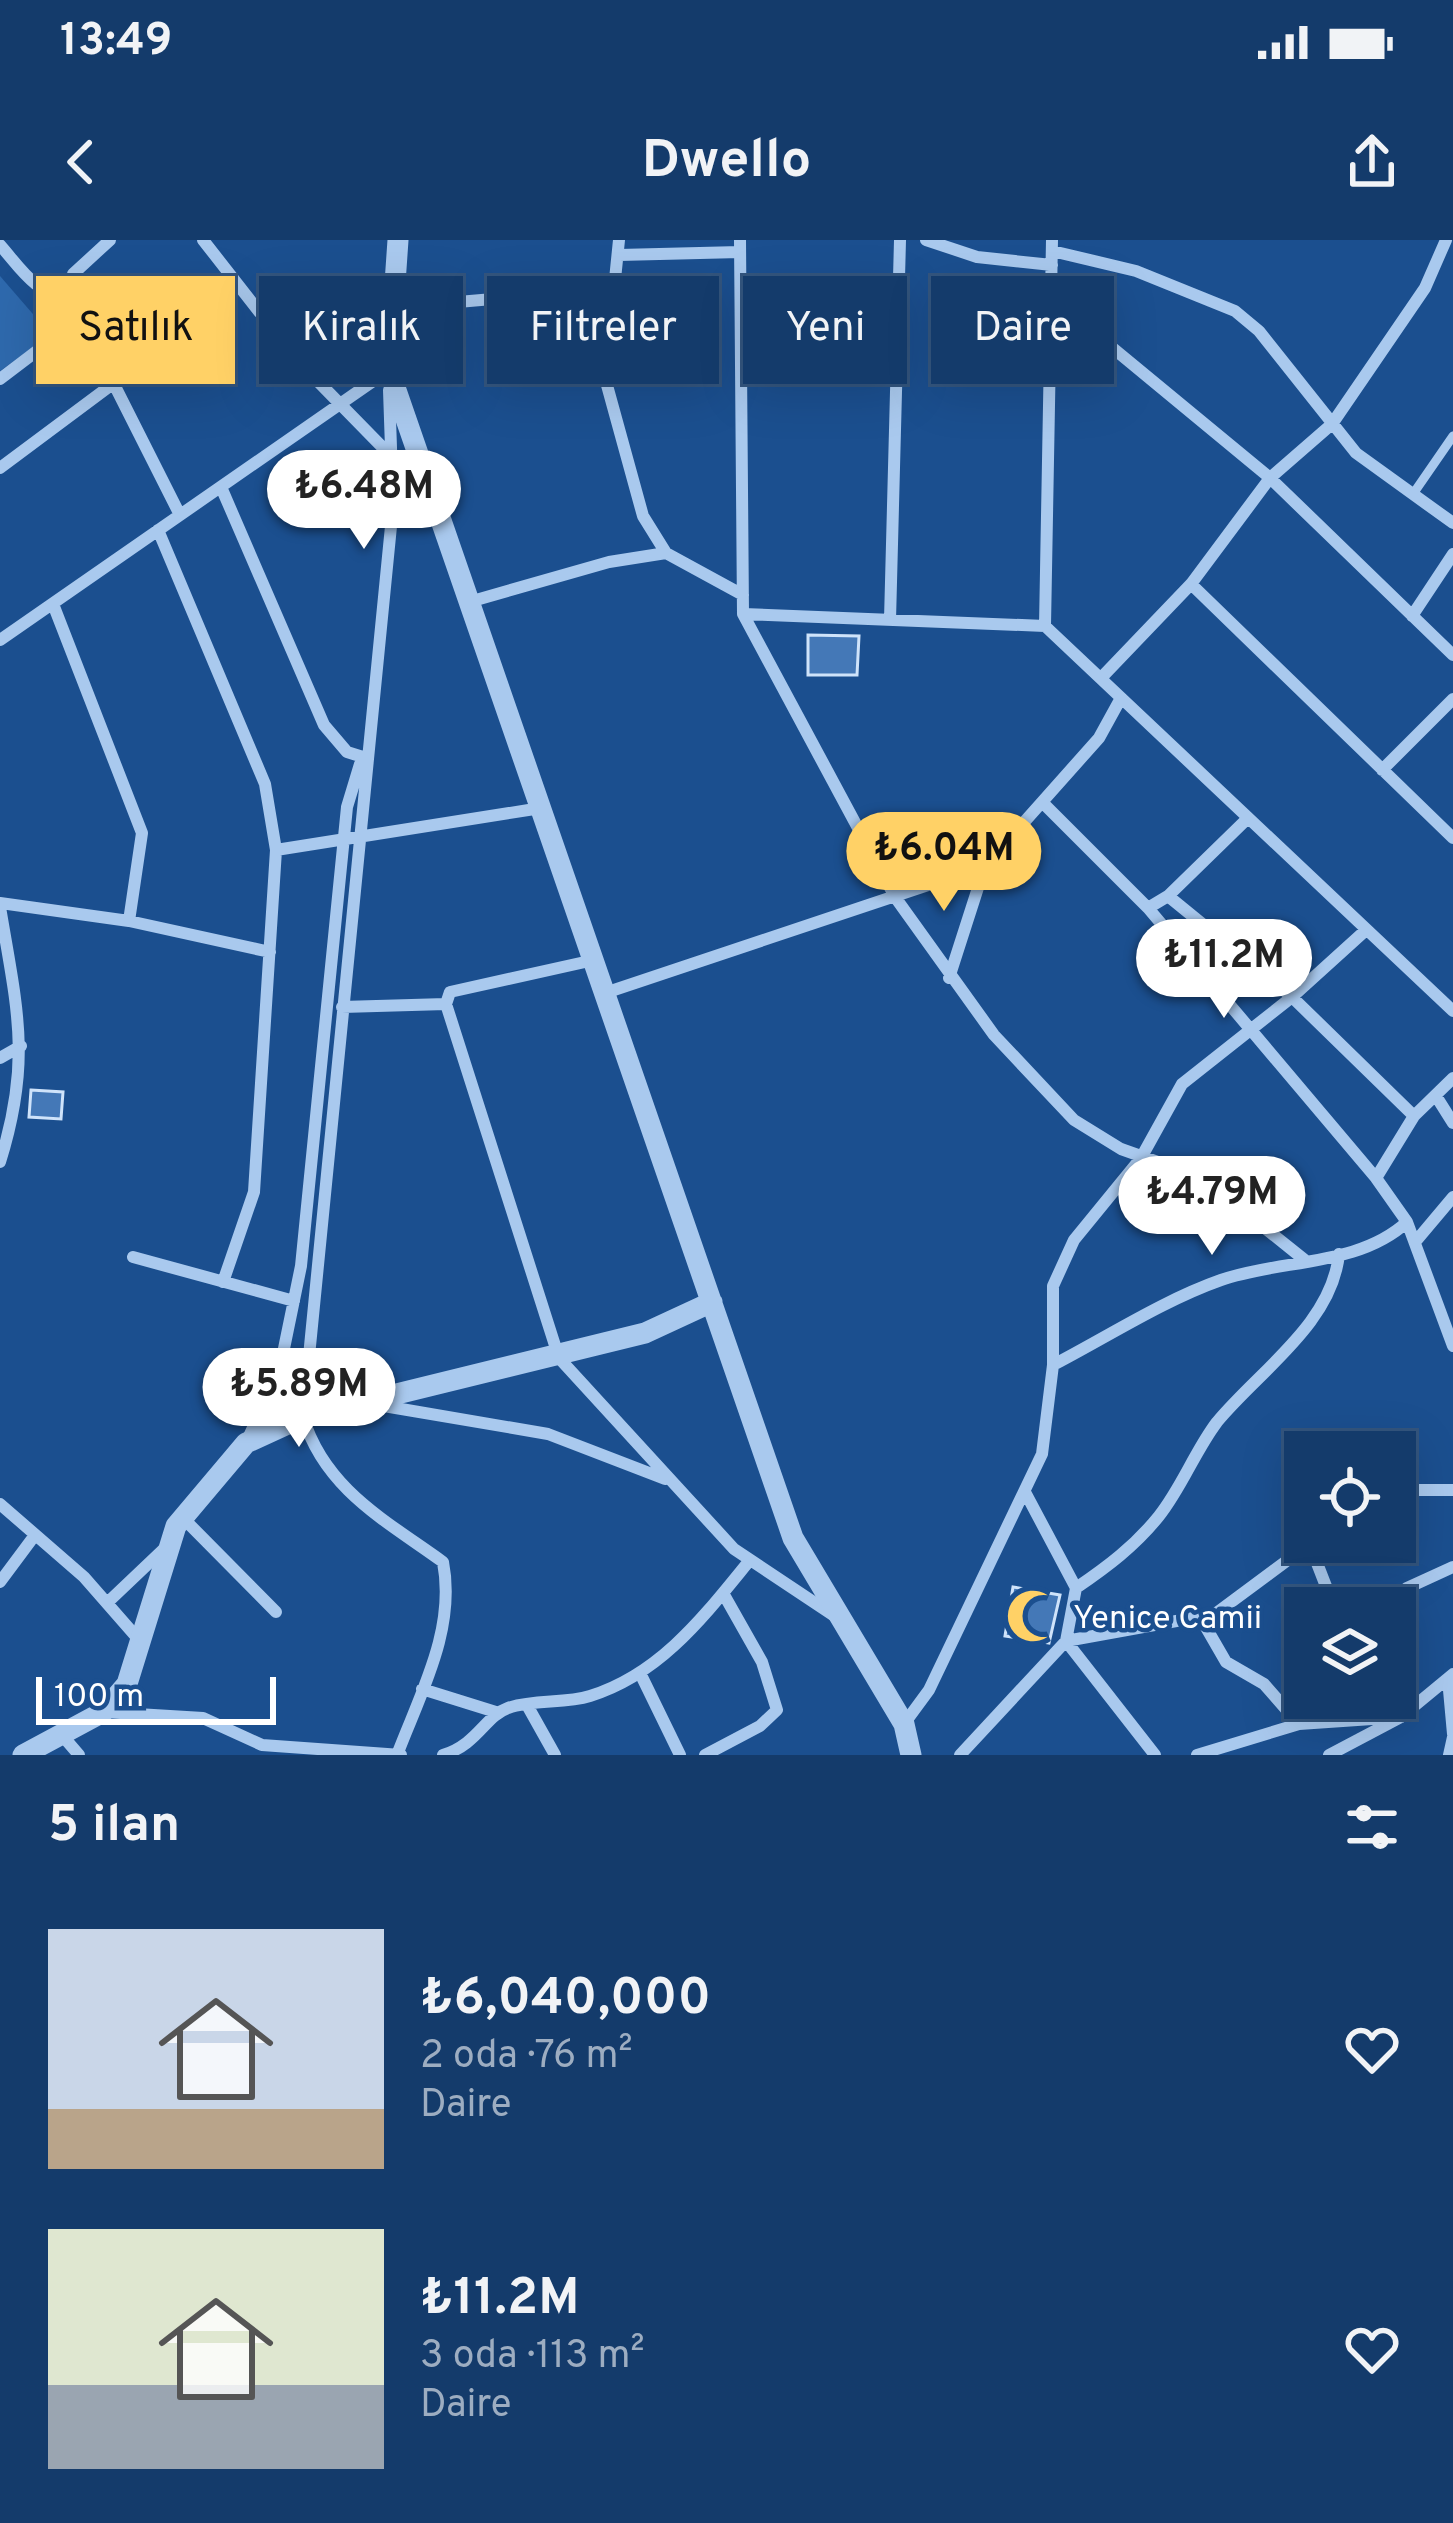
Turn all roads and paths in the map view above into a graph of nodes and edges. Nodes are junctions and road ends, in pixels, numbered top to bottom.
1 (110, 240) edge
2 (203, 240) edge
3 (900, 240) edge
4 (926, 240) edge
5 (1446, 240) edge
6 (394, 242) edge
7 (0, 244) edge
8 (740, 246) edge
9 (619, 247) edge
10 (1052, 252) edge
11 (73, 276) edge
12 (393, 276) edge
13 (36, 287) edge
14 (1114, 350) edge
15 (36, 353) edge
16 (0, 380) edge
17 (113, 384) edge
18 (114, 384) edge
19 (368, 384) edge
20 (388, 384) edge
21 (393, 384) edge
22 (607, 384) edge
23 (1049, 384) edge
24 (337, 406) junction
25 (1332, 424) junction
26 (1453, 436) edge
27 (391, 456) junction
28 (0, 468) edge
29 (1270, 478) junction
30 (221, 487) junction
31 (1413, 494) junction
32 (180, 515) junction
33 (1453, 523) edge
34 (158, 530) junction
35 (666, 553) junction
36 (1453, 554) edge
37 (1191, 584) junction
38 (742, 595) junction
39 (469, 602) junction
40 (53, 604) junction
41 (742, 614) junction
42 (1412, 616) junction
43 (890, 620) junction
44 (1045, 626) junction
45 (0, 640) edge
46 (1453, 655) edge
47 (1101, 679) junction
48 (1121, 698) junction
49 (1453, 699) edge
50 (370, 734) junction
51 (363, 757) junction
52 (1382, 770) junction
53 (1042, 803) junction
54 (541, 808) junction
55 (1248, 818) junction
56 (358, 837) junction
57 (1453, 838) edge
58 (344, 842) junction
59 (276, 850) junction
60 (985, 866) junction
61 (895, 896) junction
62 (1168, 896) junction
63 (0, 905) edge
64 (1148, 908) junction
65 (130, 921) junction
66 (1366, 930) junction
67 (269, 952) junction
68 (594, 960) junction
69 (949, 977) junction
70 (6, 980) edge
71 (605, 993) junction
72 (1292, 997) junction
73 (446, 1004) junction
74 (342, 1007) junction
75 (1453, 1011) edge
76 (1249, 1033) junction
77 (21, 1046) junction
78 (0, 1058) edge
79 (1453, 1078) edge
80 (1436, 1096) junction
81 (1414, 1116) junction
82 (1453, 1123) edge
83 (1141, 1158) junction
84 (0, 1162) edge
85 (1376, 1178) junction
86 (1453, 1197) edge
87 (1407, 1222) junction
88 (1416, 1241) junction
89 (1339, 1254) junction
90 (133, 1257) dead end
91 (1306, 1261) junction
92 (224, 1282) junction
93 (294, 1301) junction
94 (712, 1302) junction
95 (1453, 1346) edge
96 (559, 1358) junction
97 (1053, 1365) junction
98 (365, 1403) junction
99 (303, 1417) junction
100 (246, 1443) junction
101 (673, 1482) junction
102 (1416, 1490) edge
103 (1453, 1490) edge
104 (1025, 1492) junction
105 (0, 1504) edge
106 (183, 1518) junction
107 (35, 1534) junction
108 (172, 1541) junction
109 (750, 1560) junction
110 (1284, 1563) edge
111 (1453, 1567) edge
112 (0, 1582) edge
113 (1409, 1587) edge
114 (1076, 1588) junction
115 (723, 1593) junction
116 (107, 1603) junction
117 (276, 1612) dead end
118 (1199, 1618) junction
119 (843, 1622) junction
120 (140, 1641) junction
121 (1066, 1641) junction
122 (641, 1675) junction
123 (1451, 1677) edge
124 (422, 1689) junction
125 (526, 1705) junction
126 (1416, 1706) edge
127 (103, 1712) junction
128 (499, 1713) junction
129 (1384, 1719) edge
130 (1399, 1719) edge
131 (904, 1724) junction
132 (1299, 1724) junction
133 (61, 1734) junction
134 (1453, 1735) edge
135 (23, 1755) edge
136 (79, 1755) edge
137 (400, 1755) edge
138 (442, 1755) edge
139 (555, 1755) edge
140 (680, 1755) edge
141 (705, 1755) edge
142 (910, 1755) edge
143 (960, 1755) edge
144 (1155, 1755) edge
145 (1197, 1755) edge
146 (1329, 1755) edge
147 (1448, 1755) edge

1 - 11 street
2 - 24 street
3 - 43 street
4 - 10 street
5 - 25 street
6 - 12 street
7 - 13 street
8 - 9 street
8 - 38 street
10 - 25 street
14 - 29 street
15 - 16 street
17 - 28 street
18 - 32 street
19 - 24 street
20 - 27 street
21 - 39 street
22 - 35 street
23 - 44 street
24 - 27 street
24 - 30 street
25 - 29 street
25 - 31 street
26 - 31 lane
27 - 50 street
29 - 37 street
29 - 42 street
30 - 32 street
30 - 51 street
31 - 33 street
32 - 34 street
34 - 40 street
34 - 59 street
35 - 38 street
35 - 39 street
36 - 42 street
37 - 47 street
37 - 52 street
38 - 41 street
39 - 54 street
40 - 45 street
40 - 65 street
41 - 43 street
41 - 61 street
42 - 46 street
43 - 44 street
44 - 47 street
47 - 48 street
48 - 53 street
48 - 55 street
49 - 52 street
50 - 51 street
50 - 56 street
51 - 58 street
52 - 57 street
53 - 60 street
53 - 64 street
54 - 56 street
54 - 68 street
55 - 62 street
55 - 66 street
56 - 58 street
56 - 74 street
58 - 59 street
58 - 93 street
59 - 67 street
60 - 61 street
60 - 69 street
61 - 69 street
61 - 71 street
62 - 64 street
62 - 72 street
63 - 65 street
63 - 70 street
64 - 76 street
65 - 67 street
66 - 72 street
66 - 75 street
67 - 92 street
68 - 71 street
68 - 73 street
69 - 83 street
70 - 77 street
71 - 94 street
72 - 76 street
72 - 81 street
73 - 74 street
73 - 96 street
74 - 99 street
76 - 83 street
76 - 85 street
77 - 78 street
77 - 84 street
79 - 80 street
80 - 81 street
80 - 82 street
81 - 85 street
83 - 91 street
83 - 97 street
85 - 87 street
86 - 88 street
87 - 88 street
87 - 89 street
88 - 95 street
89 - 91 street
89 - 114 street
90 - 92 street
91 - 97 street
92 - 93 street
93 - 100 street
94 - 96 street
94 - 119 street
96 - 98 street
96 - 101 street
97 - 104 street
98 - 99 street
98 - 101 street
99 - 100 street
99 - 124 street
100 - 106 street
101 - 109 street
102 - 103 street
104 - 114 street
104 - 131 street
105 - 107 street
106 - 108 street
106 - 117 street
107 - 112 street
107 - 116 street
108 - 116 street
108 - 120 street
109 - 115 street
109 - 119 street
110 - 118 street
111 - 113 street
114 - 121 street
115 - 122 street
115 - 141 street
116 - 120 street
118 - 121 street
118 - 132 street
119 - 131 street
120 - 127 street
121 - 143 street
121 - 144 street
122 - 125 street
122 - 140 street
123 - 126 street
123 - 134 street
124 - 128 street
124 - 137 street
125 - 128 street
125 - 139 street
127 - 133 street
127 - 137 street
128 - 138 street
129 - 132 street
130 - 146 street
131 - 142 street
132 - 145 street
133 - 135 street
133 - 136 street
134 - 147 street

